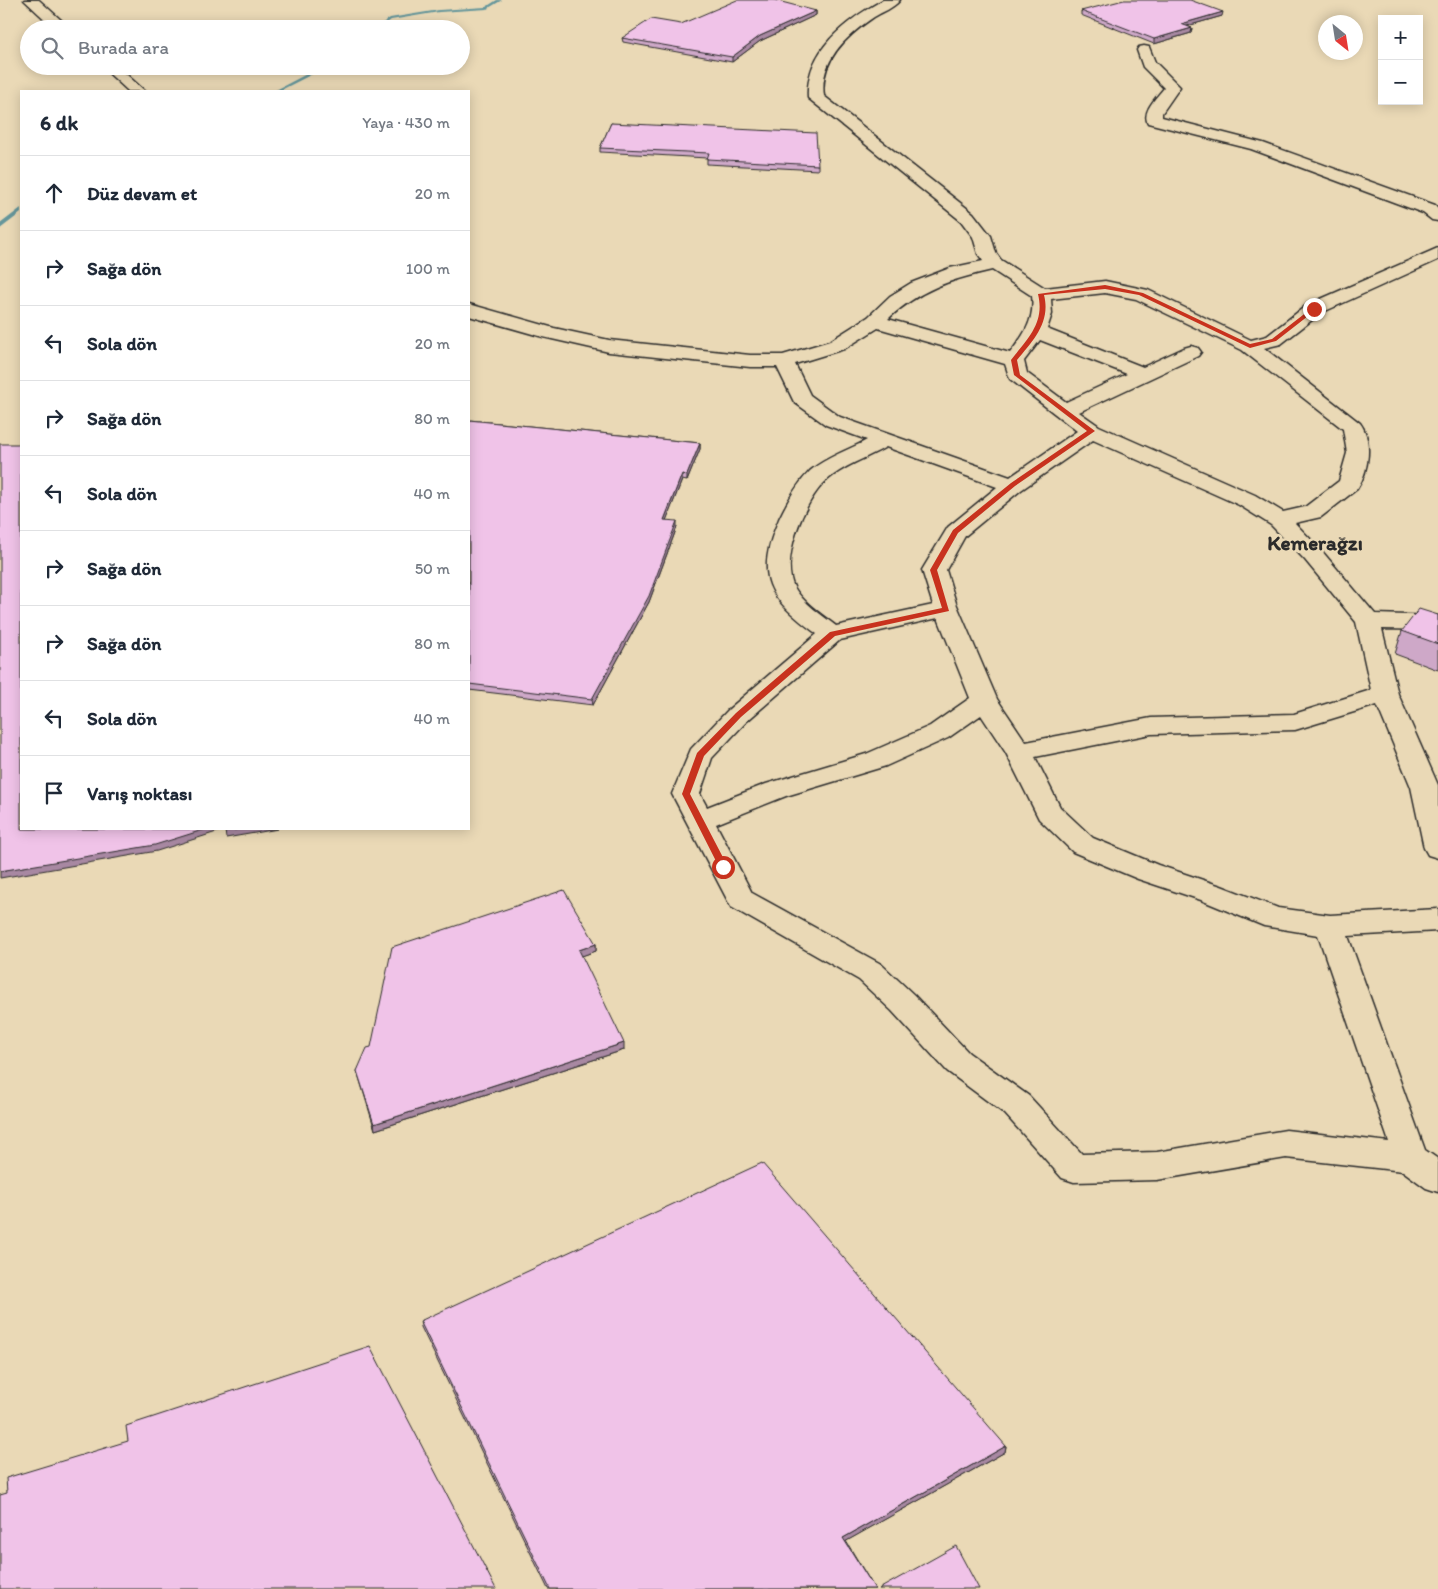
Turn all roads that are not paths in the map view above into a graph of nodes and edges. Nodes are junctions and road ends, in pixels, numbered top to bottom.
1 (30, 0) edge
2 (893, 0) edge
3 (53, 20) edge
4 (1144, 50) dead end
5 (118, 75) edge
6 (136, 90) edge
7 (1438, 216) edge
8 (1438, 253) edge
9 (995, 264) junction
10 (1041, 294) junction
11 (470, 310) edge
12 (875, 320) junction
13 (1037, 332) junction
14 (1250, 346) junction
15 (1191, 352) dead end
16 (1014, 360) junction
17 (784, 361) junction
18 (1144, 374) junction
19 (1064, 411) junction
20 (1092, 431) junction
21 (884, 440) junction
22 (1013, 485) junction
23 (1279, 520) junction
24 (946, 610) junction
25 (1368, 621) junction
26 (1438, 623) edge
27 (832, 634) junction
28 (1385, 694) junction
29 (984, 700) junction
30 (1019, 752) junction
31 (700, 820) junction
32 (1438, 848) edge
33 (1438, 920) edge
34 (1330, 926) junction
35 (1410, 1158) junction
36 (1438, 1178) edge

1 - 3 street
2 - 9 street
4 - 7 street
5 - 6 street
8 - 14 street
9 - 10 street
9 - 12 street
10 - 13 street
10 - 14 street
11 - 17 street
12 - 16 street
12 - 17 street
13 - 16 street
13 - 18 street
14 - 23 street
15 - 18 street
16 - 19 street
17 - 21 street
18 - 19 street
19 - 20 street
20 - 22 street
20 - 23 street
21 - 22 street
21 - 27 street
22 - 24 street
23 - 25 street
24 - 27 street
24 - 29 street
25 - 26 street
25 - 28 street
27 - 31 street
28 - 30 street
28 - 32 street
29 - 30 street
29 - 31 street
30 - 34 street
31 - 35 street
33 - 34 street
34 - 35 street
35 - 36 street

